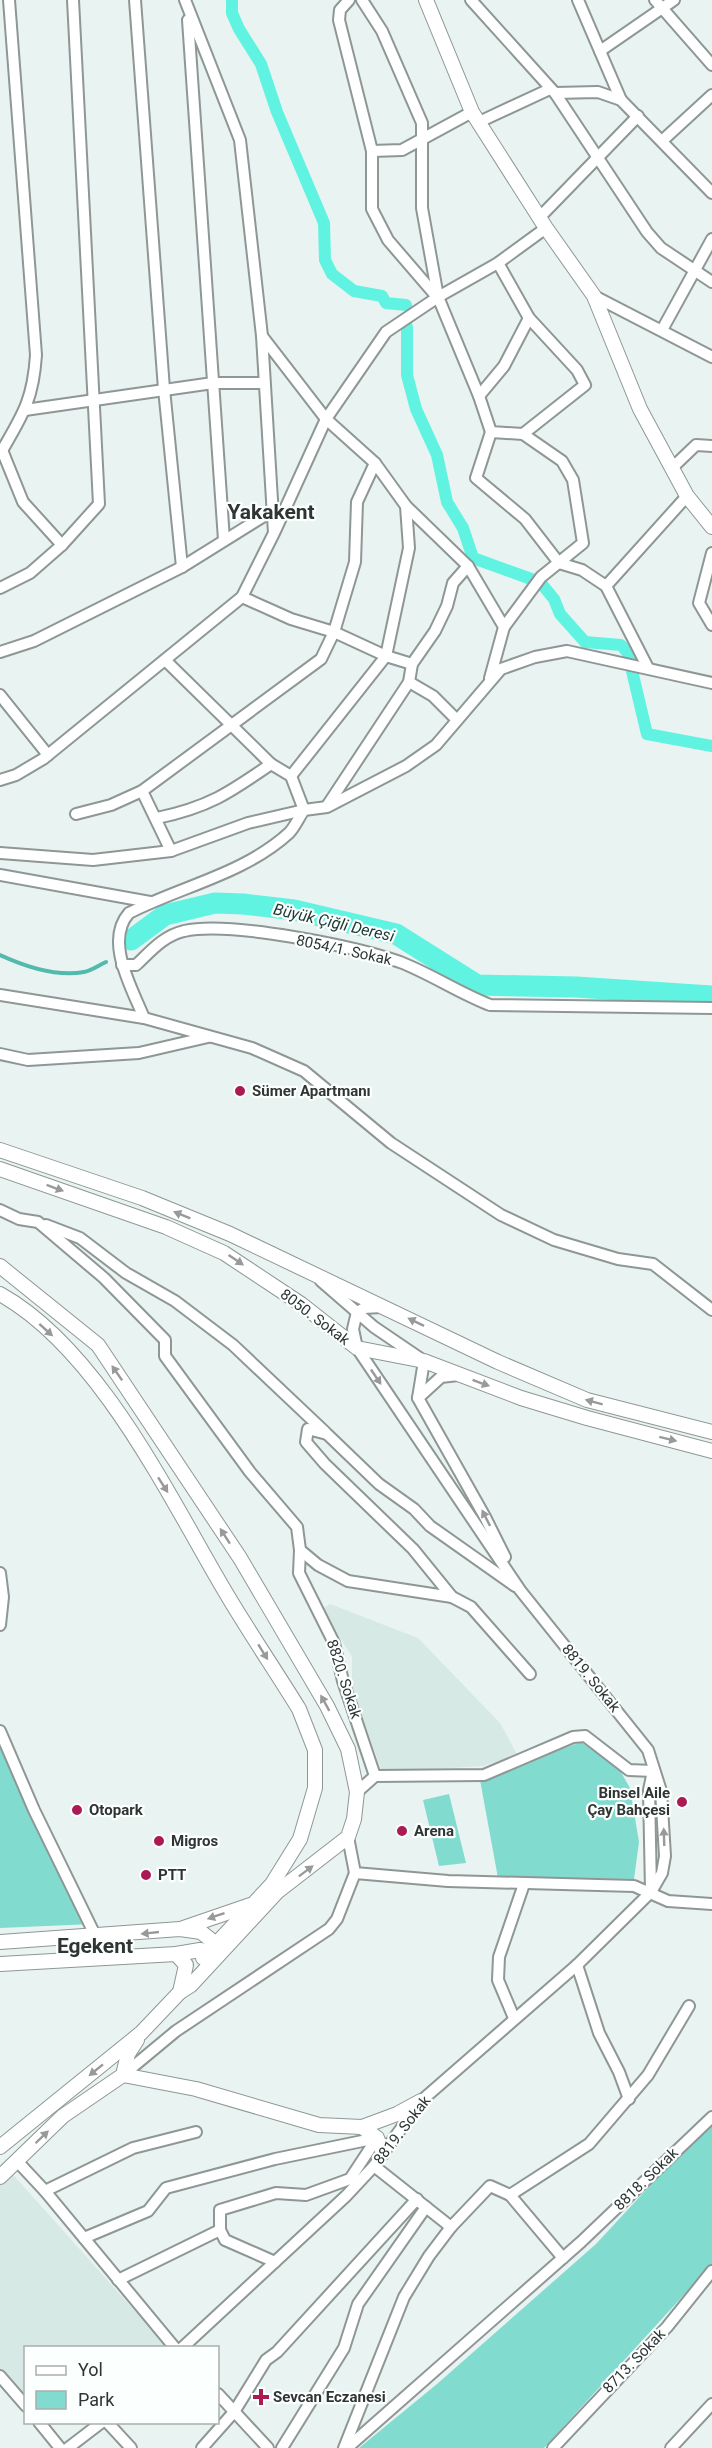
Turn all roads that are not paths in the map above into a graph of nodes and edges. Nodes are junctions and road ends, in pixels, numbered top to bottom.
1 (9, 0) edge
2 (73, 0) edge
3 (135, 0) edge
4 (349, 0) edge
5 (362, 0) edge
6 (426, 0) edge
7 (471, 0) edge
8 (578, 0) edge
9 (674, 0) edge
10 (186, 4) edge
11 (659, 4) edge
12 (600, 51) junction
13 (712, 65) edge
14 (553, 91) junction
15 (712, 94) edge
16 (621, 100) junction
17 (638, 116) junction
18 (475, 117) junction
19 (423, 138) junction
20 (663, 140) junction
21 (372, 151) junction
22 (596, 158) junction
23 (712, 193) edge
24 (542, 223) junction
25 (712, 239) edge
26 (498, 263) junction
27 (694, 270) junction
28 (712, 282) edge
29 (594, 296) junction
30 (438, 297) junction
31 (529, 318) junction
32 (662, 330) junction
33 (262, 336) junction
34 (712, 357) edge
35 (213, 383) junction
36 (263, 383) junction
37 (164, 389) junction
38 (479, 396) junction
39 (94, 400) junction
40 (25, 410) junction
41 (326, 419) junction
42 (491, 432) junction
43 (523, 434) junction
44 (712, 446) edge
45 (1, 452) edge
46 (375, 463) junction
47 (672, 468) junction
48 (687, 496) junction
49 (406, 506) junction
50 (272, 511) junction
51 (712, 527) edge
52 (274, 533) junction
53 (224, 540) junction
54 (62, 545) junction
55 (712, 553) edge
56 (559, 562) junction
57 (468, 566) junction
58 (182, 567) junction
59 (606, 586) junction
60 (0, 588) edge
61 (242, 597) junction
62 (712, 625) edge
63 (504, 627) junction
64 (334, 632) junction
65 (0, 652) edge
66 (386, 656) junction
67 (165, 660) junction
68 (412, 664) junction
69 (648, 668) junction
70 (490, 678) junction
71 (409, 682) junction
72 (712, 683) edge
73 (0, 695) edge
74 (456, 719) junction
75 (231, 726) junction
76 (48, 755) junction
77 (271, 764) junction
78 (291, 776) junction
79 (0, 780) edge
80 (142, 791) junction
81 (327, 807) junction
82 (304, 810) junction
83 (76, 814) dead end
84 (157, 818) junction
85 (171, 850) junction
86 (0, 853) edge
87 (0, 875) edge
88 (151, 902) junction
89 (122, 965) junction
90 (0, 995) edge
91 (712, 1008) edge
92 (144, 1018) junction
93 (208, 1037) junction
94 (0, 1054) edge
95 (0, 1150) edge
96 (0, 1169) edge
97 (0, 1210) edge
98 (38, 1222) junction
99 (0, 1266) edge
100 (312, 1274) junction
101 (0, 1294) edge
102 (384, 1306) junction
103 (712, 1310) edge
104 (357, 1312) junction
105 (357, 1348) junction
106 (424, 1361) junction
107 (460, 1374) junction
108 (418, 1398) junction
109 (712, 1432) edge
110 (327, 1434) junction
111 (712, 1451) edge
112 (300, 1550) junction
113 (0, 1573) edge
114 (520, 1590) junction
115 (452, 1597) junction
116 (0, 1625) edge
117 (530, 1674) dead end
118 (0, 1731) edge
119 (653, 1771) junction
120 (375, 1776) junction
121 (357, 1792) junction
122 (348, 1837) junction
123 (355, 1874) junction
124 (524, 1884) junction
125 (651, 1892) junction
126 (252, 1904) junction
127 (712, 1904) edge
128 (180, 1929) junction
129 (96, 1937) junction
130 (0, 1942) edge
131 (216, 1949) junction
132 (176, 1954) junction
133 (0, 1964) edge
134 (577, 1965) junction
135 (180, 1992) junction
136 (689, 2006) dead end
137 (513, 2018) junction
138 (141, 2033) junction
139 (123, 2075) junction
140 (628, 2100) junction
141 (421, 2101) junction
142 (712, 2116) edge
143 (362, 2127) junction
144 (196, 2132) dead end
145 (377, 2138) junction
146 (0, 2147) edge
147 (383, 2153) junction
148 (16, 2162) junction
149 (374, 2166) junction
150 (0, 2177) edge
151 (45, 2191) junction
152 (510, 2195) junction
153 (417, 2199) junction
154 (426, 2207) junction
155 (452, 2226) junction
156 (220, 2230) junction
157 (84, 2238) junction
158 (562, 2258) junction
159 (275, 2262) junction
160 (712, 2271) edge
161 (118, 2280) junction
162 (708, 2285) edge
163 (173, 2346) edge
164 (184, 2346) edge
165 (0, 2376) edge
166 (219, 2395) edge
167 (24, 2404) edge
168 (712, 2404) edge
169 (234, 2412) junction
170 (41, 2424) edge
171 (99, 2424) edge
172 (109, 2424) edge
173 (60, 2448) edge
174 (68, 2448) edge
175 (131, 2448) edge
176 (202, 2448) edge
177 (267, 2448) edge
178 (282, 2448) edge
179 (345, 2448) edge
180 (553, 2448) edge
181 (671, 2448) edge

1 - 40 street
2 - 39 street
3 - 37 street
4 - 21 street
5 - 19 street
6 - 18 street
7 - 14 street
8 - 12 street
9 - 11 street
10 - 33 street
10 - 35 street
11 - 12 street
11 - 13 street
12 - 16 street
14 - 16 street
14 - 18 street
14 - 22 street
15 - 20 street
16 - 17 street
17 - 20 street
17 - 22 street
18 - 19 street
18 - 24 street
19 - 21 street
19 - 30 street
20 - 23 street
21 - 30 street
22 - 24 street
22 - 27 street
24 - 26 street
24 - 29 street
25 - 27 street
26 - 30 street
26 - 31 street
27 - 28 street
27 - 32 street
29 - 32 street
29 - 47 street
30 - 38 street
30 - 41 street
31 - 38 street
31 - 43 street
32 - 34 street
33 - 36 street
33 - 41 street
35 - 36 street
35 - 37 street
35 - 53 street
36 - 50 street
37 - 39 street
37 - 58 street
38 - 42 street
39 - 40 street
39 - 54 street
40 - 45 street
41 - 46 street
41 - 52 street
42 - 43 street
42 - 56 street
43 - 56 street
44 - 47 street
45 - 54 street
46 - 49 street
46 - 64 street
47 - 48 street
48 - 51 street
48 - 59 street
49 - 57 street
49 - 66 street
50 - 52 street
50 - 53 street
52 - 61 street
53 - 58 street
54 - 60 street
55 - 62 street
56 - 59 street
56 - 63 street
57 - 63 street
57 - 68 street
58 - 65 street
59 - 69 street
61 - 64 street
61 - 67 street
63 - 70 street
64 - 66 street
64 - 75 street
66 - 68 street
66 - 78 street
67 - 75 street
67 - 76 street
68 - 71 street
69 - 70 street
69 - 72 street
70 - 74 street
71 - 74 street
71 - 81 street
73 - 76 street
74 - 81 street
75 - 77 street
75 - 80 street
76 - 79 street
77 - 78 street
77 - 84 street
78 - 82 street
80 - 83 street
80 - 84 street
81 - 82 street
82 - 85 street
82 - 88 street
84 - 85 street
85 - 86 street
87 - 88 street
88 - 89 street
89 - 91 street, 8054/1. Sokak
89 - 92 street
90 - 92 street
92 - 93 street
93 - 94 street
93 - 103 street
100 -> 95 street, 8050. Sokak
96 -> 105 street, 8050. Sokak
97 - 98 street
98 - 110 street
98 - 112 street, 8820. Sokak
121 -> 99 street
100 - 102 street, 8050. Sokak
100 - 104 street
101 -> 126 street
102 - 104 street
109 -> 102 street, 8050. Sokak
104 - 105 street
104 - 106 street
105 - 106 street, 8050. Sokak
105 -> 114 street
106 - 107 street, 8050. Sokak
106 - 108 street
107 - 108 street
107 -> 111 street, 8050. Sokak
114 -> 108 street
110 - 114 street
110 - 115 street
112 - 115 street
112 - 120 street, 8820. Sokak
113 - 116 street
114 - 119 street, 8819. Sokak
115 - 117 street
118 - 129 street
119 - 120 street
119 - 125 street, 8819. Sokak
120 - 121 street
121 - 122 street
122 - 123 street
131 -> 122 street
123 - 124 street
123 - 139 street
124 - 125 street
124 - 137 street
125 - 127 street
125 - 134 street, 8819. Sokak
126 -> 128 street
126 - 131 street
128 -> 129 street
128 - 131 street
129 - 130 street
131 - 132 street
131 - 135 street
132 - 133 street
132 - 135 street
134 - 137 street, 8819. Sokak
134 - 140 street
135 - 138 street
136 - 140 street
137 - 141 street, 8819. Sokak
138 - 139 street
138 -> 146 street
139 - 143 street
148 -> 139 street
140 - 152 street
141 - 143 street
141 - 147 street, 8819. Sokak
142 - 158 street, 8818. Sokak
143 - 145 street
144 - 151 street
145 - 147 street
145 - 156 street
145 - 157 street
147 - 149 street, 8819. Sokak
148 - 150 street
148 - 151 street
149 - 153 street
149 - 159 street, 8819. Sokak
151 - 157 street
152 - 155 street
152 - 158 street
153 - 154 street
153 - 169 street
154 - 155 street
154 - 178 street
155 - 179 street
156 - 159 street
156 - 161 street
157 - 161 street
158 - 179 street, 8818. Sokak
159 - 164 street, 8819. Sokak
160 - 162 street, 8713. Sokak
161 - 163 street
162 - 180 street, 8713. Sokak
165 - 167 street
166 - 169 street
168 - 181 street
169 - 176 street
169 - 177 street
170 - 173 street
171 - 174 street
172 - 175 street

